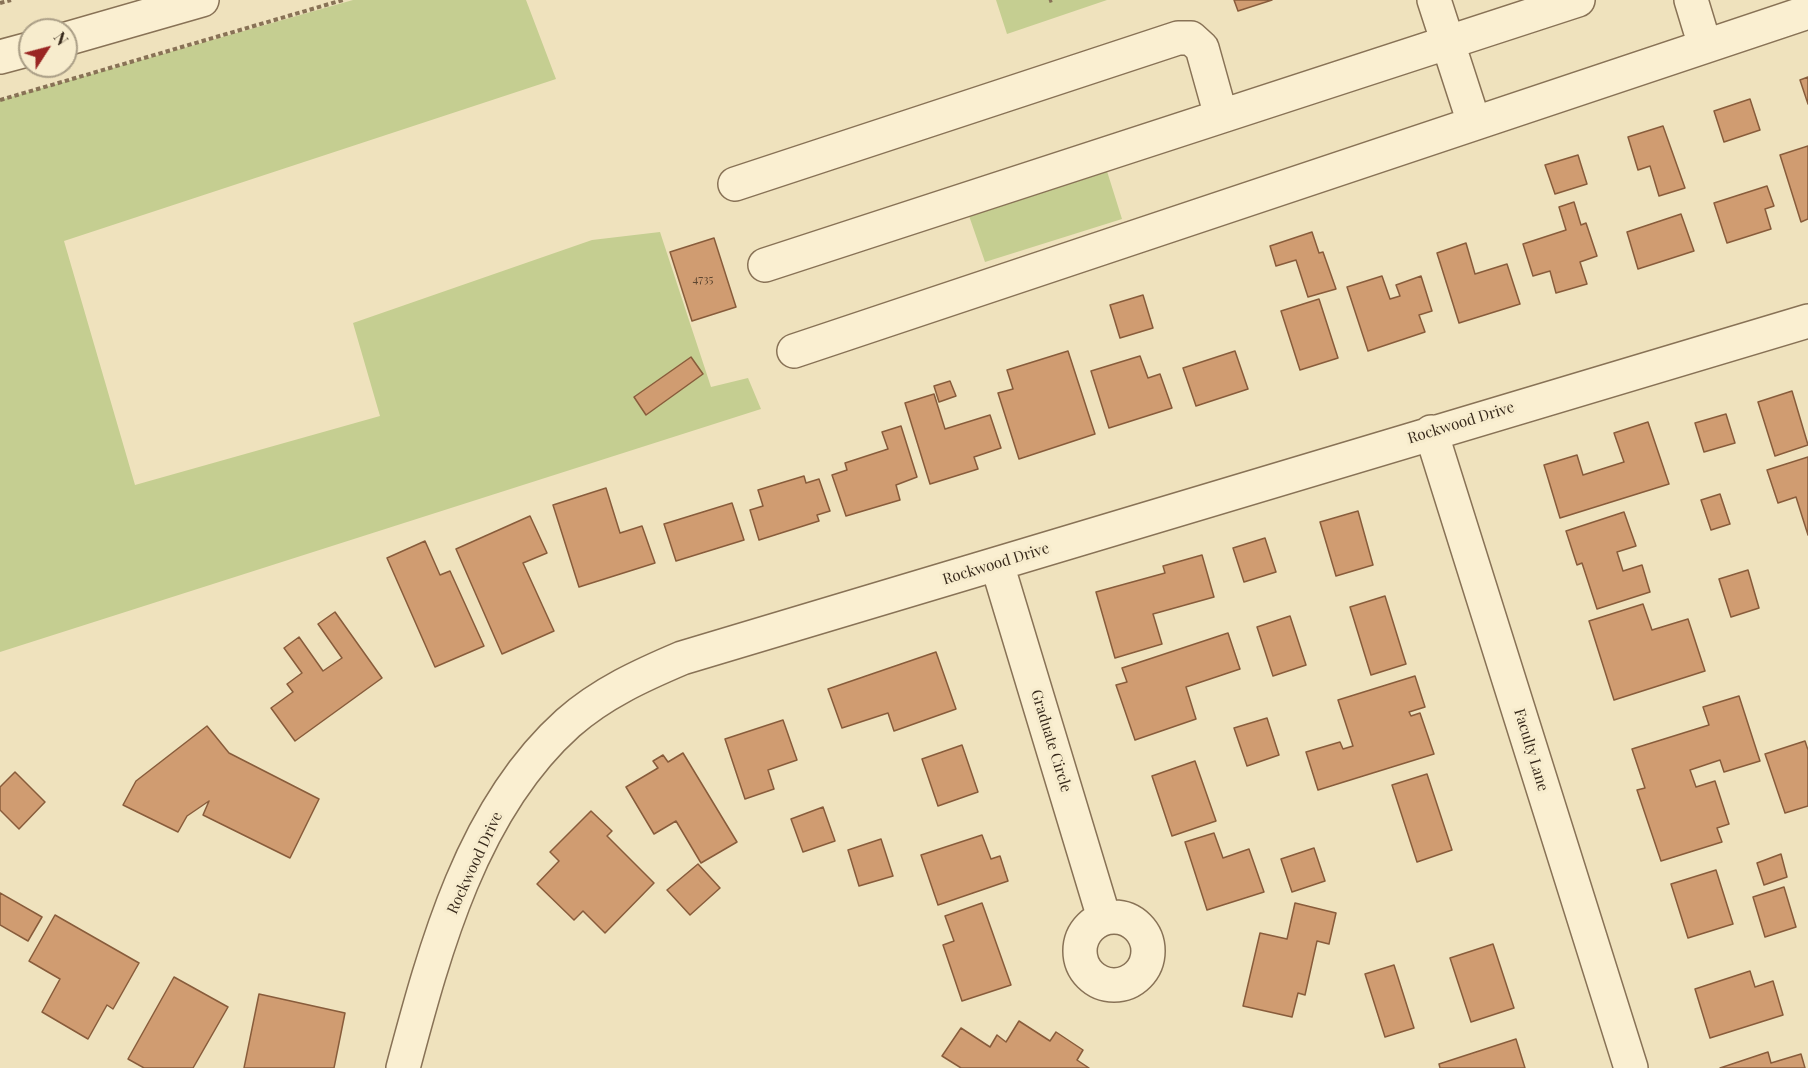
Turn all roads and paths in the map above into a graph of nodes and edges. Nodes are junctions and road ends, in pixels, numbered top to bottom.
1 (11, 0) edge
2 (202, 0) edge
3 (343, 0) edge
4 (1434, 0) edge
5 (1578, 0) edge
6 (1691, 0) edge
7 (0, 3) edge
8 (1808, 12) edge
9 (78, 36) edge
10 (1448, 42) junction
11 (1705, 46) junction
12 (18, 52) edge
13 (0, 57) edge
14 (0, 100) edge
15 (1221, 116) junction
16 (1474, 123) junction
17 (735, 184) dead end
18 (765, 265) dead end
19 (1808, 321) edge
20 (794, 351) dead end
21 (1431, 432) junction
22 (997, 564) junction
23 (1104, 918) dead end
24 (403, 1068) edge
25 (1631, 1068) edge

1 - 7 path
2 - 9 street
3 - 14 path
4 - 10 street
5 - 10 street
6 - 11 street
8 - 11 street
10 - 15 street
10 - 16 street
11 - 16 street
12 - 13 street
15 - 17 street
15 - 18 street
16 - 20 street
19 - 21 street, Rockwood Drive
21 - 22 street, Rockwood Drive
21 - 25 street, Faculty Lane
22 - 23 street, Graduate Circle
22 - 24 street, Rockwood Drive

